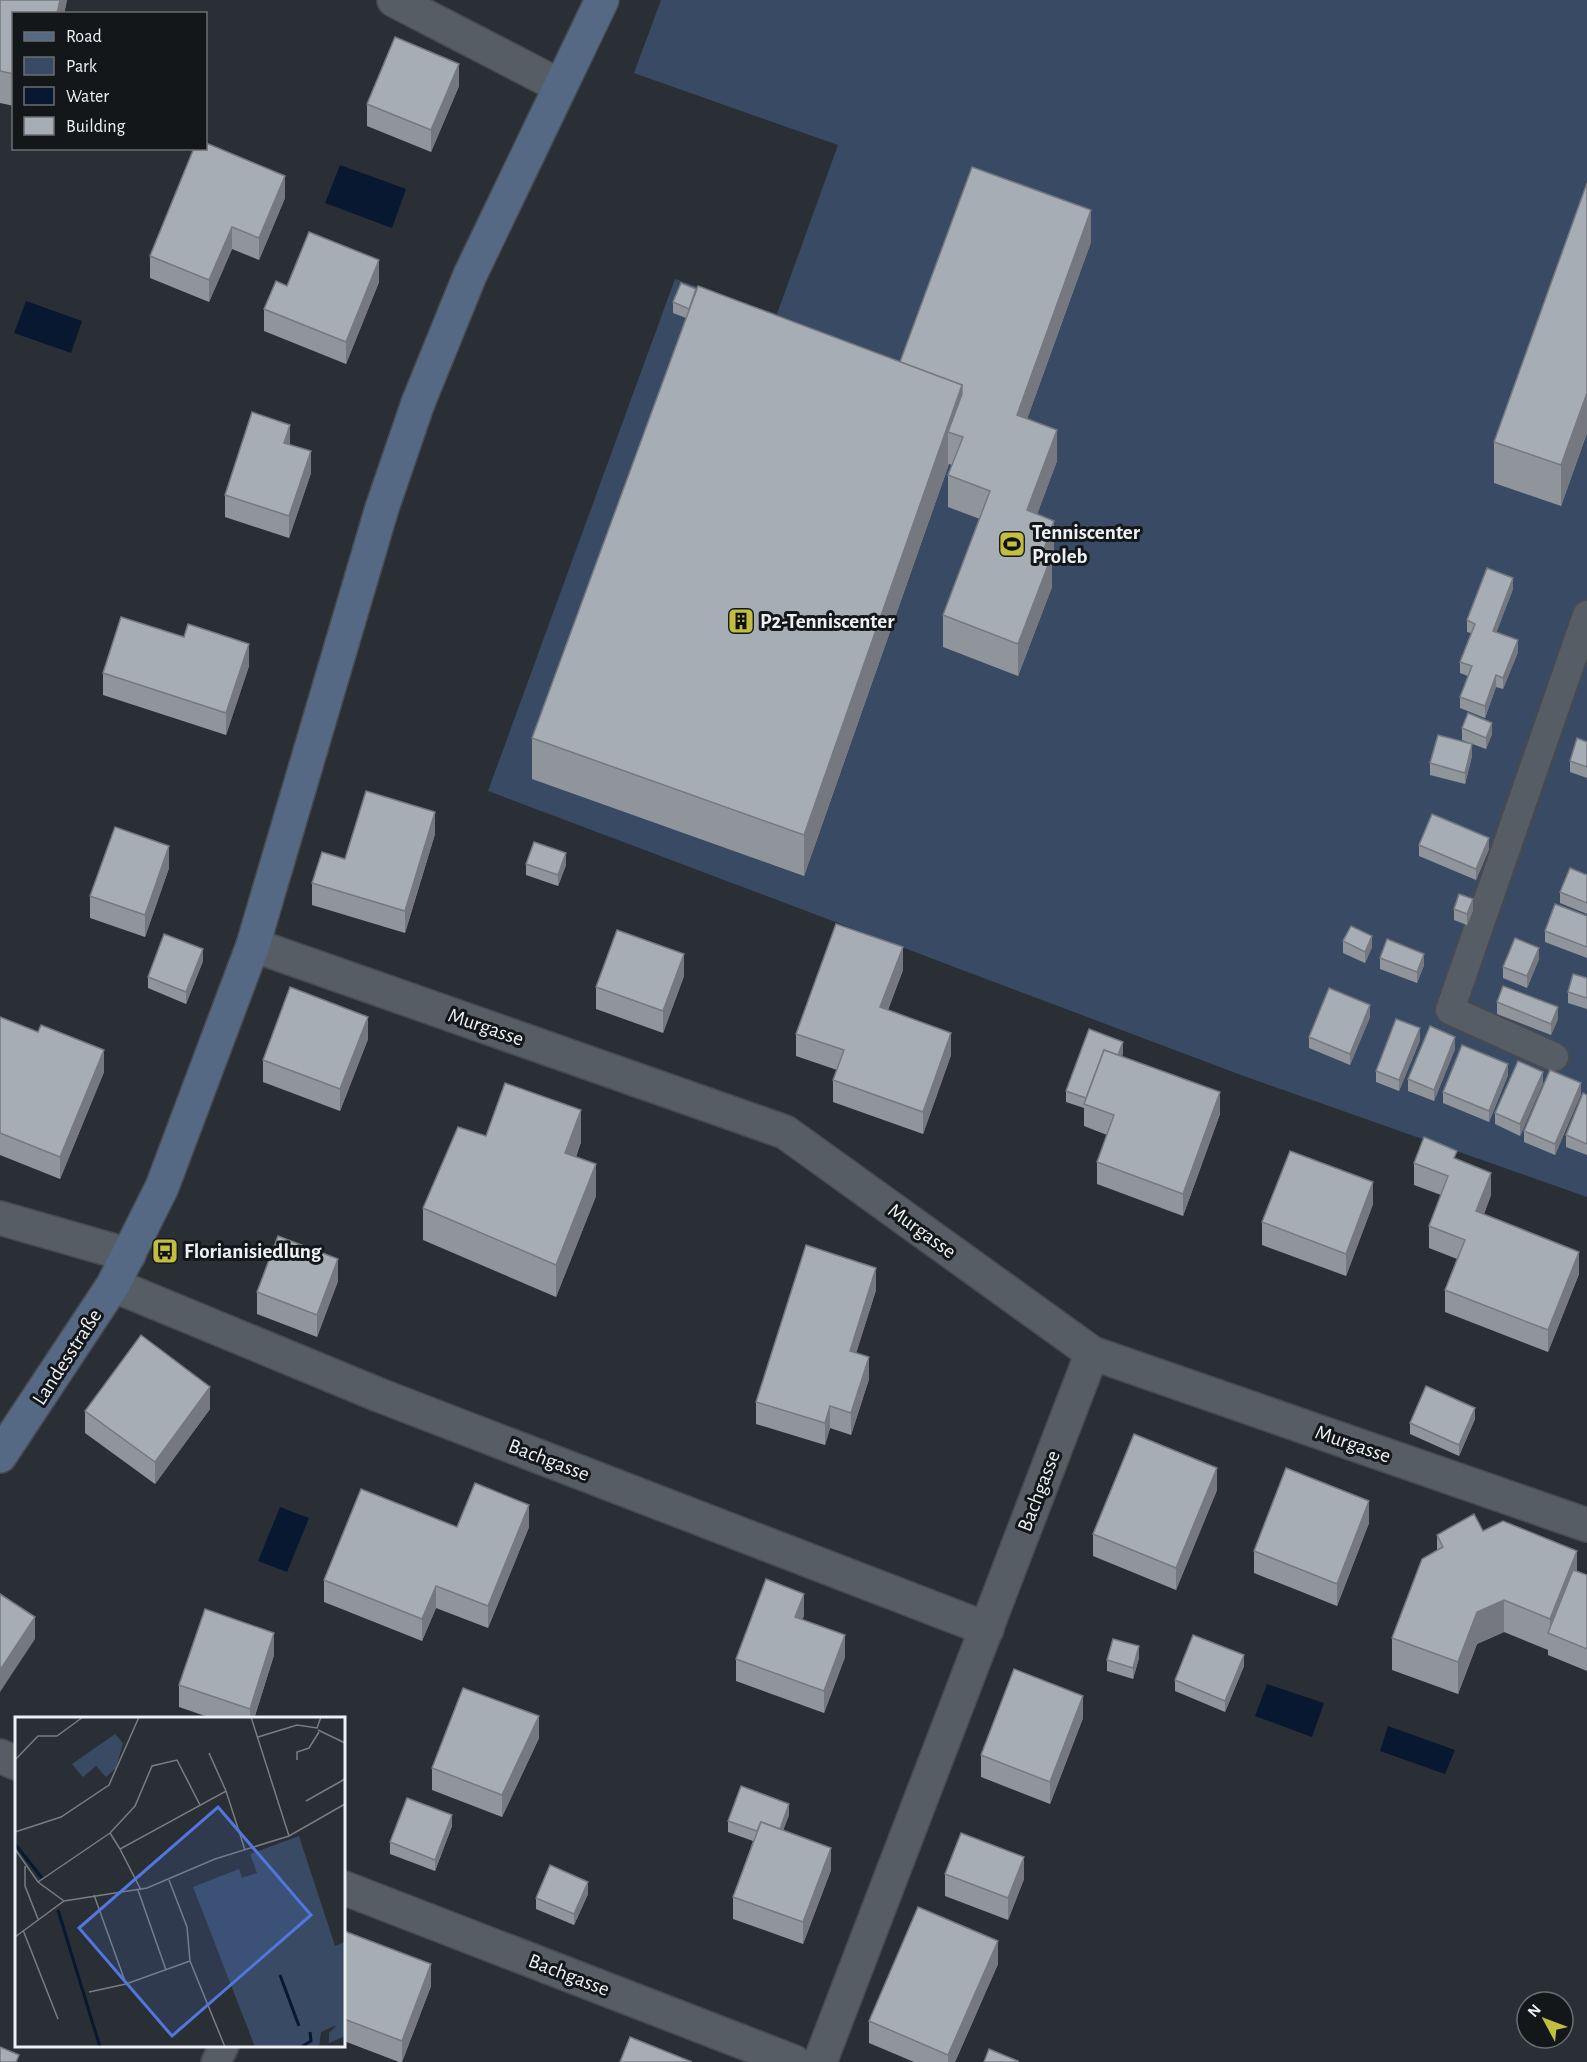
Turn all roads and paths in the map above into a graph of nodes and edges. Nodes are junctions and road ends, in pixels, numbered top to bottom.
1 (394, 0) edge
2 (602, 0) edge
3 (560, 86) junction
4 (1587, 615) edge
5 (253, 945) junction
6 (1554, 1057) dead end
7 (0, 1218) edge
8 (129, 1255) junction
9 (113, 1285) junction
10 (1092, 1353) junction
11 (0, 1456) edge
12 (1587, 1525) edge
13 (987, 1629) junction
14 (0, 1756) edge
15 (15, 1763) edge
16 (345, 1888) edge
17 (224, 2047) edge
18 (216, 2062) edge
19 (794, 2062) edge
20 (820, 2062) edge

1 - 3 street
2 - 3 main road, Landesstraße
3 - 5 main road, Landesstraße
4 - 6 lane
5 - 8 main road, Landesstraße
5 - 10 street, Murgasse
7 - 8 street
8 - 9 main road, Landesstraße
9 - 11 main road, Landesstraße
9 - 13 street, Bachgasse
10 - 12 street, Murgasse
10 - 13 street, Bachgasse
13 - 20 street, Bachgasse
14 - 15 street
16 - 19 street, Bachgasse
17 - 18 lane

